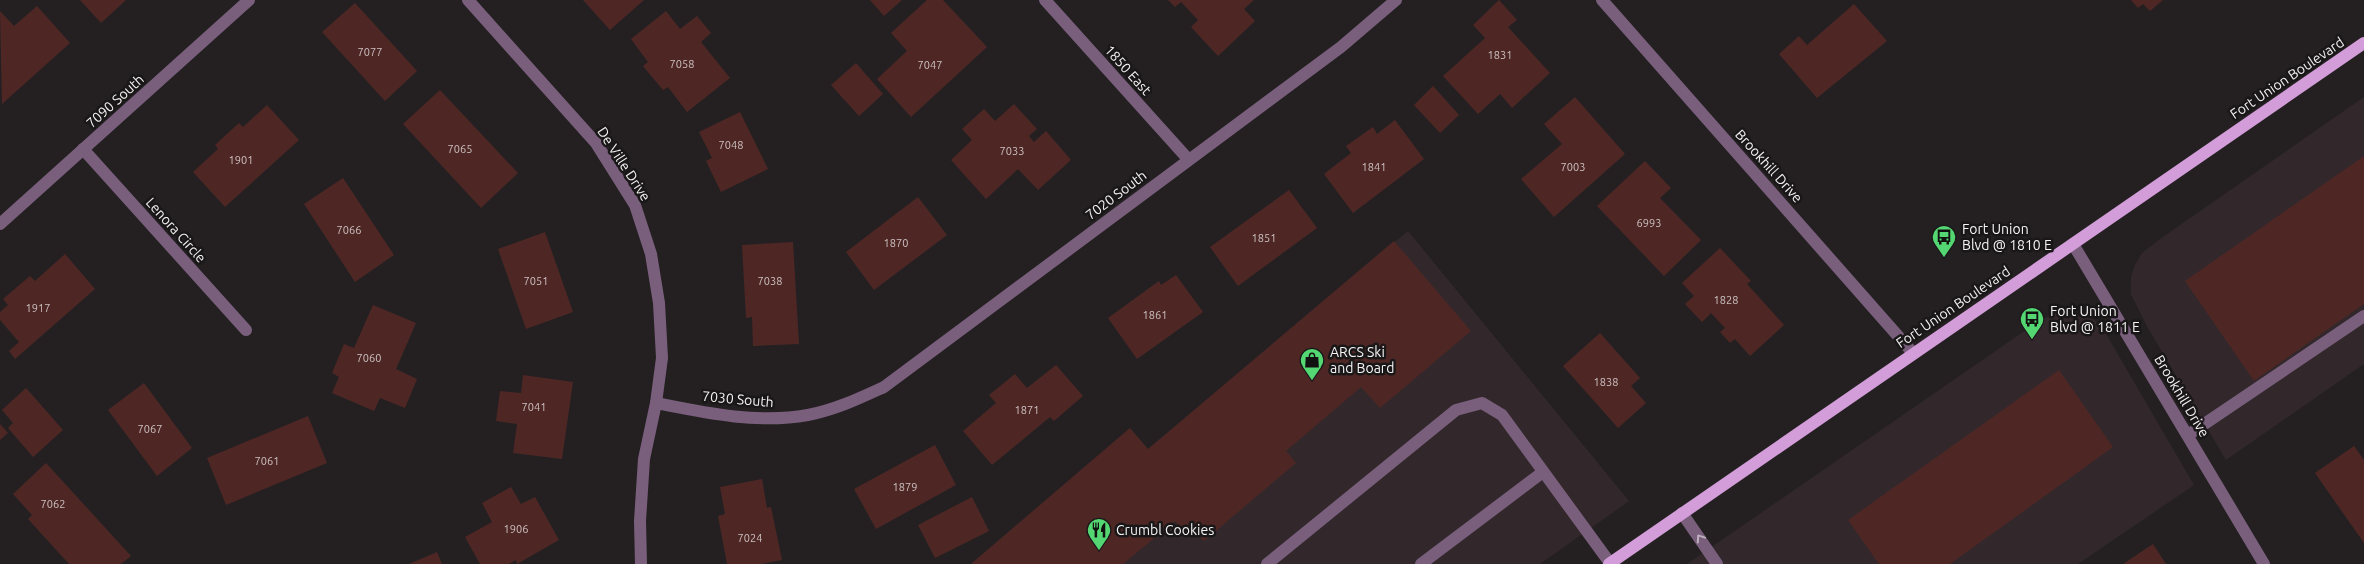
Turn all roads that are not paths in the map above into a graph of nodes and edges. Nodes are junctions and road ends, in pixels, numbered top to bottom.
1 (249, 0) edge
2 (468, 0) edge
3 (1045, 0) edge
4 (1396, 0) edge
5 (1602, 0) edge
6 (2364, 43) edge
7 (83, 150) junction
8 (1188, 159) junction
9 (0, 224) edge
10 (2073, 244) junction
11 (2364, 316) edge
12 (246, 330) dead end
13 (1913, 353) junction
14 (656, 403) junction
15 (848, 403) joint
16 (2188, 435) junction
17 (1543, 472) junction
18 (1682, 513) junction
19 (641, 564) edge
20 (1267, 564) edge
21 (1421, 564) edge
22 (1610, 564) edge
23 (1717, 564) edge
24 (2264, 564) edge

1 - 7 street, 7090 South
2 - 14 street, De Ville Drive
3 - 8 street, 1850 East
4 - 8 street, 7020 South
5 - 13 street, Brookhill Drive
6 - 10 main road, Fort Union Boulevard
7 - 9 street, 7090 South
7 - 12 street, Lenora Circle
8 - 15 street, 7020 South
10 - 13 main road, Fort Union Boulevard
10 - 16 street, Brookhill Drive
11 - 16 street
13 - 18 main road, Fort Union Boulevard
14 - 15 street, 7030 South
14 - 19 street, De Ville Drive
16 - 24 street, Brookhill Drive
17 - 20 street
17 - 21 street
17 - 22 street
18 - 22 main road, Fort Union Boulevard
23 -> 18 street

